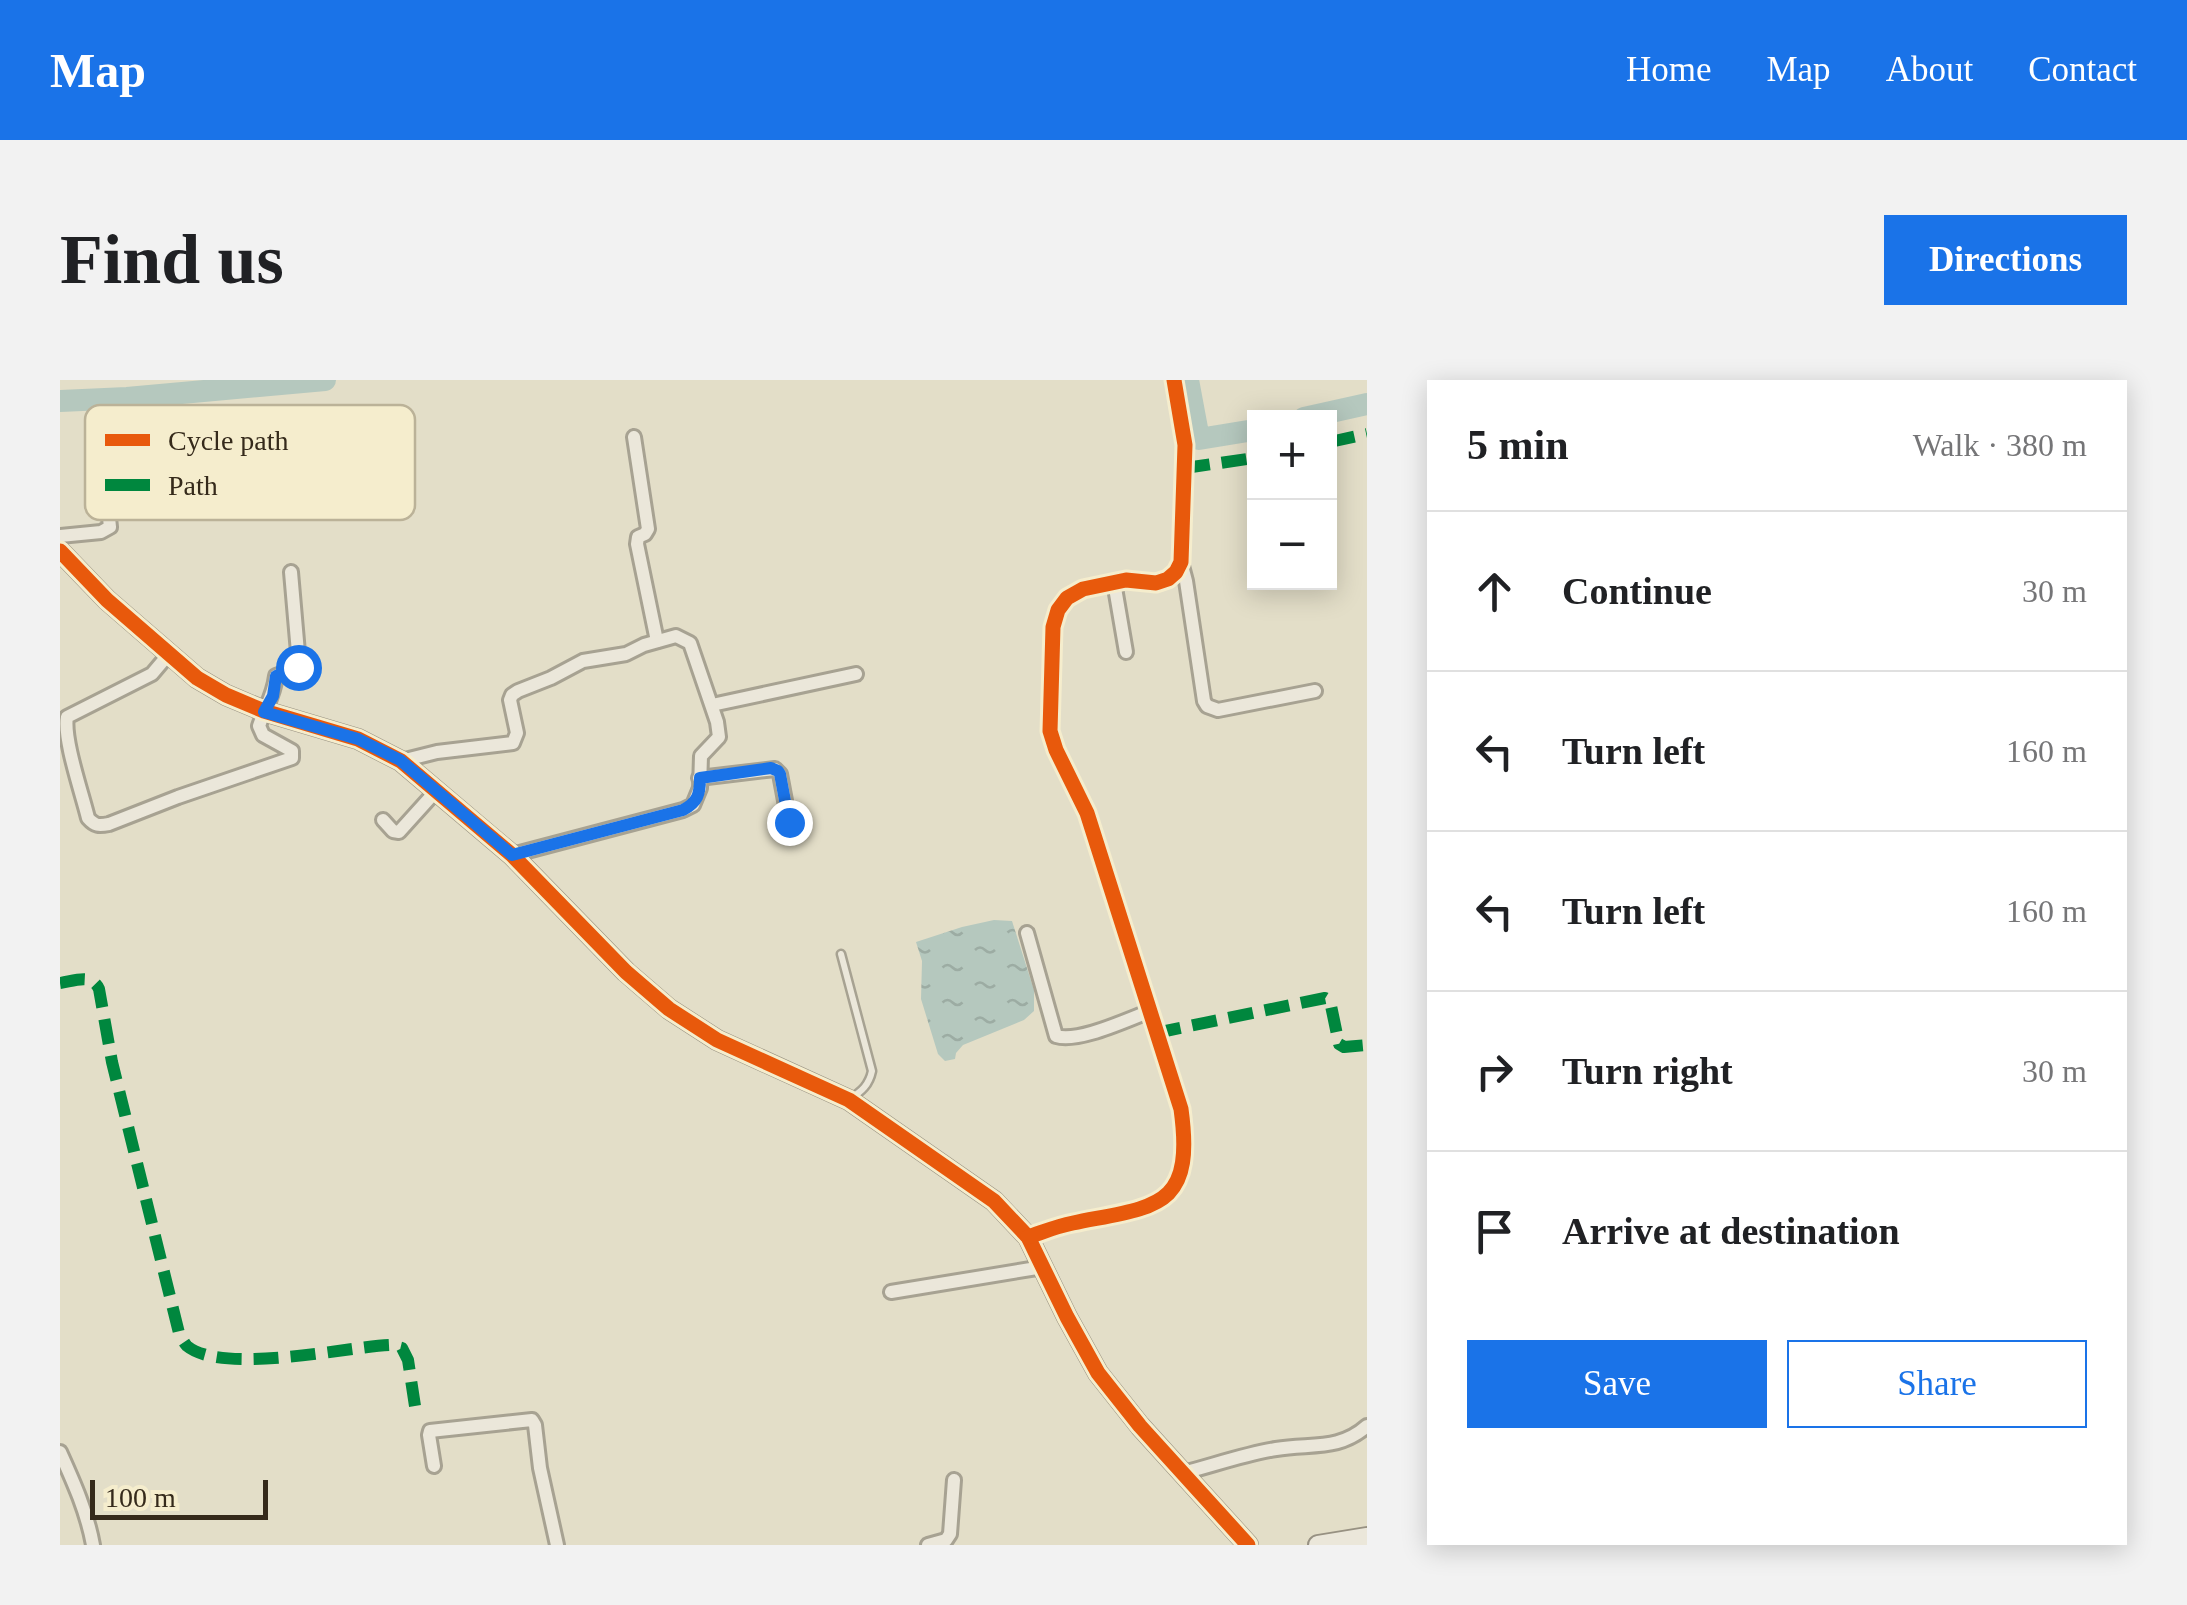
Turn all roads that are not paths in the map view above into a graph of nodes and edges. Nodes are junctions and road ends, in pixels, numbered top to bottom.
1 (1174, 380) edge
2 (634, 437) dead end
3 (109, 520) edge
4 (60, 536) edge
5 (60, 551) edge
6 (1180, 562) junction
7 (291, 572) dead end
8 (1114, 582) junction
9 (657, 641) junction
10 (1126, 652) dead end
11 (168, 655) junction
12 (856, 674) dead end
13 (1314, 691) dead end
14 (712, 705) junction
15 (264, 712) junction
16 (400, 760) junction
17 (75, 765) junction
18 (60, 770) edge
19 (700, 778) junction
20 (436, 790) junction
21 (383, 820) dead end
22 (789, 822) dead end
23 (512, 855) junction
24 (1027, 933) dead end
25 (842, 954) dead end
26 (1148, 1012) junction
27 (849, 1100) junction
28 (1028, 1238) junction
29 (1042, 1267) junction
30 (891, 1292) dead end
31 (1367, 1426) edge
32 (60, 1452) edge
33 (434, 1466) dead end
34 (1183, 1473) junction
35 (954, 1480) dead end
36 (1367, 1537) edge
37 (93, 1545) edge
38 (556, 1545) edge
39 (928, 1545) edge
40 (1248, 1545) edge
41 (1318, 1545) edge

1 - 6 street
2 - 9 street
3 - 4 street
5 - 11 street
6 - 8 street
6 - 13 street
7 - 15 street
8 - 10 street
8 - 26 street
9 - 14 street
9 - 16 street
11 - 15 street
11 - 17 street
12 - 14 street
14 - 19 street
15 - 16 street
15 - 17 street
16 - 20 street
17 - 18 street
19 - 22 street
19 - 23 street
20 - 21 street
20 - 23 street
23 - 27 street
24 - 26 street
25 - 27 lane
26 - 28 street
27 - 28 street
28 - 29 street
29 - 30 street
29 - 34 street
31 - 34 street
32 - 37 street
33 - 38 street
34 - 40 street
35 - 39 street
36 - 41 street

